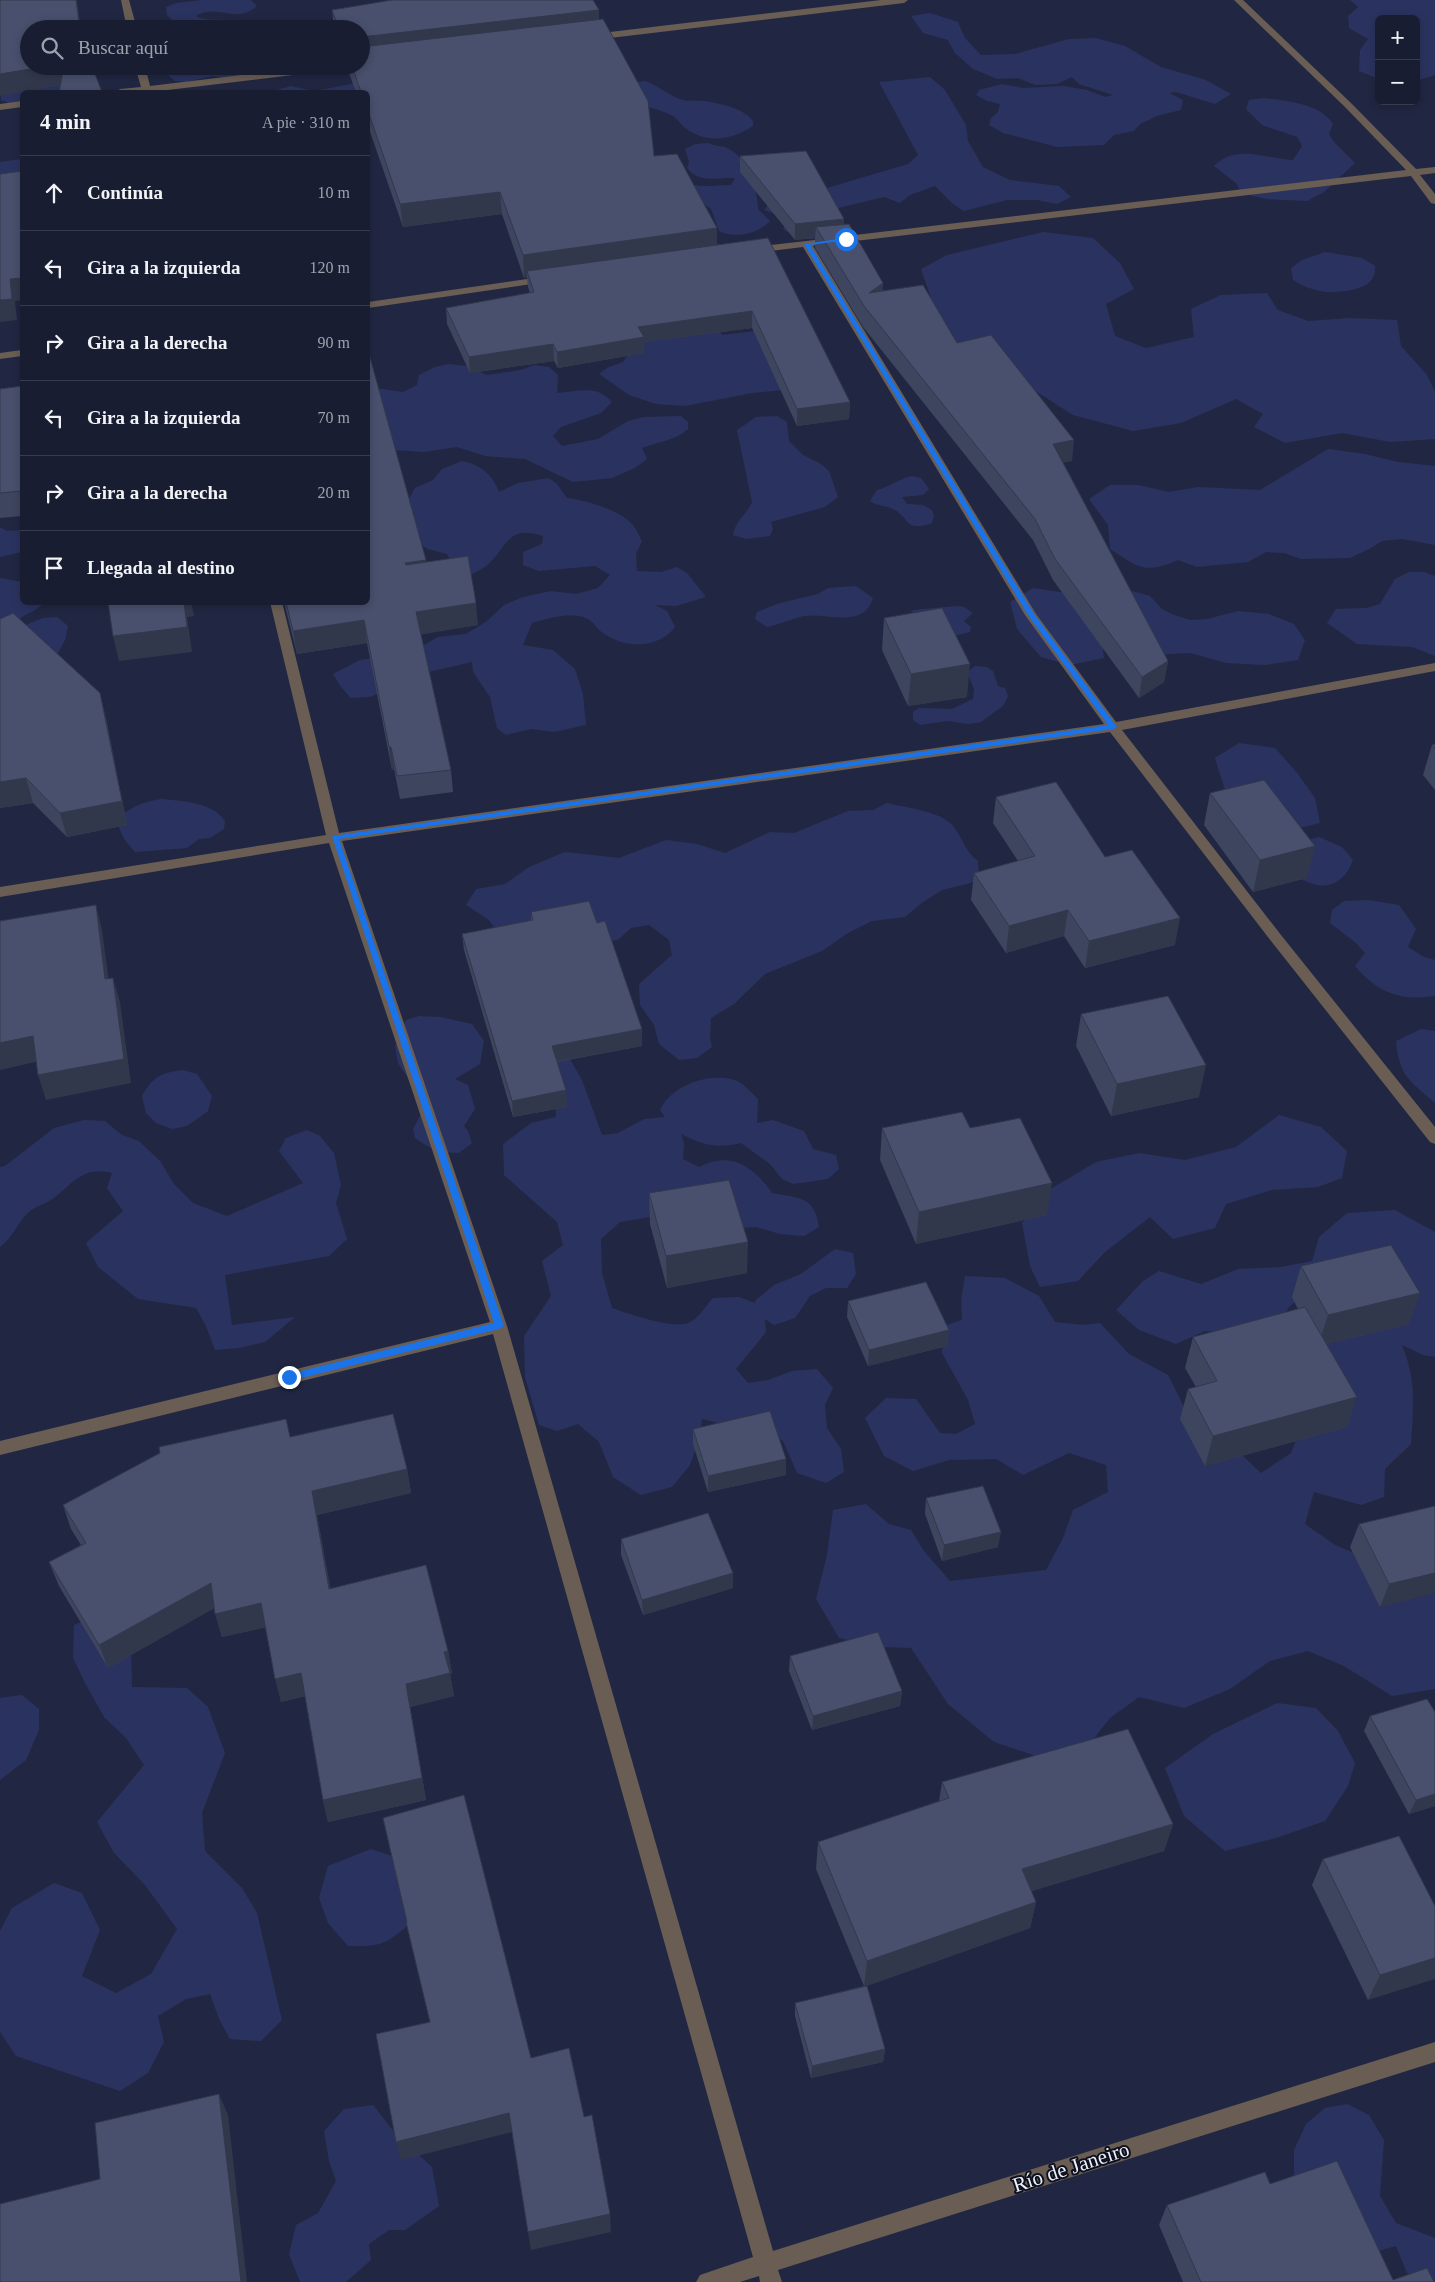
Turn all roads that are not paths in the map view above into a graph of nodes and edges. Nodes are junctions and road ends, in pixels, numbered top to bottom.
1 (125, 0) edge
2 (904, 0) edge
3 (1238, 0) edge
4 (130, 20) edge
5 (578, 38) edge
6 (142, 75) edge
7 (272, 75) edge
8 (146, 90) edge
9 (154, 90) edge
10 (20, 104) edge
11 (0, 107) edge
12 (1435, 170) edge
13 (1414, 173) junction
14 (1435, 201) edge
15 (806, 244) junction
16 (745, 251) edge
17 (562, 277) edge
18 (370, 305) edge
19 (20, 353) edge
20 (0, 356) edge
21 (277, 605) edge
22 (1435, 667) edge
23 (1113, 727) junction
24 (334, 838) junction
25 (0, 892) edge
26 (1435, 1138) edge
27 (499, 1326) junction
28 (0, 1448) edge
29 (1435, 2052) edge
30 (768, 2273) edge
31 (707, 2282) edge

1 - 4 street
2 - 5 street
3 - 13 street
6 - 8 street
7 - 9 street
10 - 11 street
12 - 13 street
13 - 14 street
13 - 15 street
15 - 16 street
15 - 23 street
17 - 18 street
19 - 20 street
21 - 24 street
22 - 23 street
23 - 24 street
23 - 26 street
24 - 25 street
24 - 27 street
27 - 28 street
27 - 30 street
29 - 30 street, Río de Janeiro
30 - 31 street, Río de Janeiro

